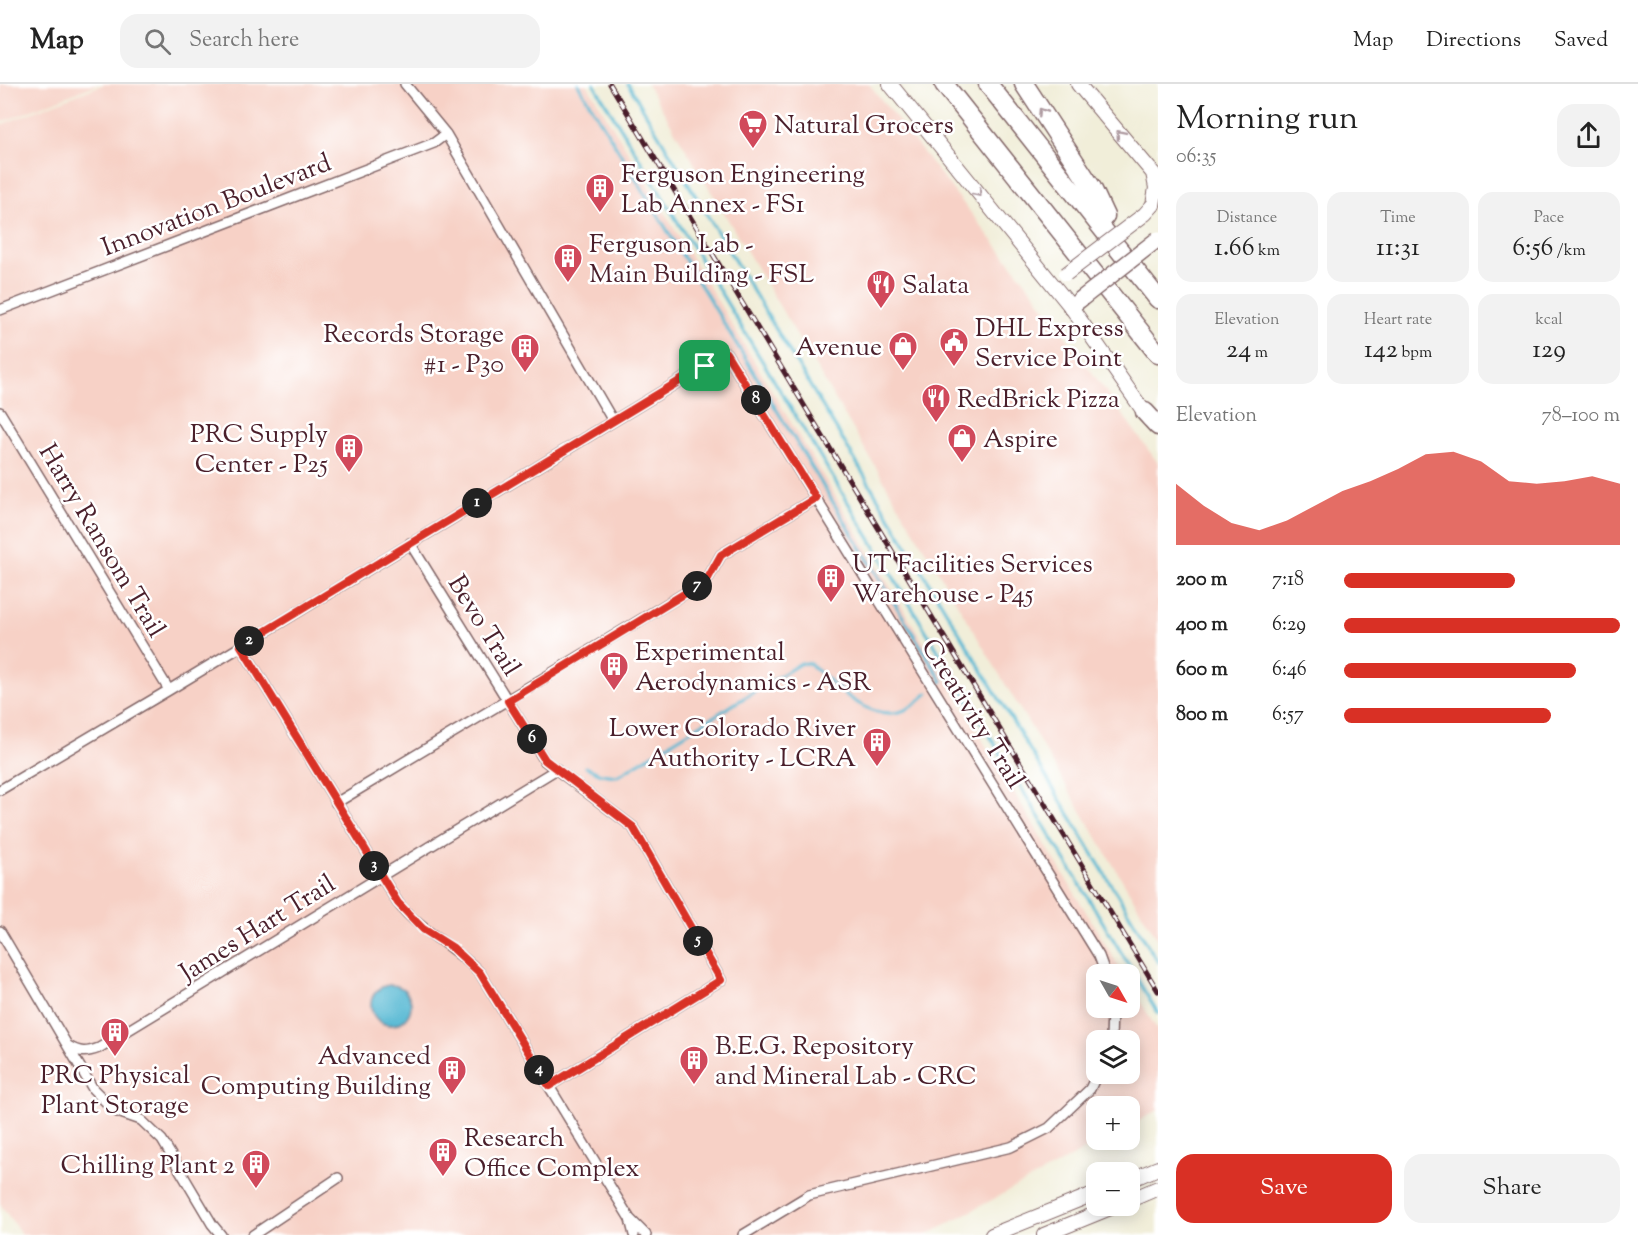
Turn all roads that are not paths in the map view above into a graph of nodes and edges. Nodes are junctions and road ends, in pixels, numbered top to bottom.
1 (405, 84) edge
2 (890, 84) edge
3 (944, 84) edge
4 (959, 84) edge
5 (988, 84) edge
6 (1000, 84) edge
7 (1024, 84) edge
8 (1078, 84) edge
9 (446, 134) junction
10 (1156, 176) edge
11 (1105, 216) junction
12 (1158, 239) edge
13 (1037, 265) junction
14 (1158, 282) edge
15 (1158, 299) edge
16 (1076, 303) junction
17 (0, 310) edge
18 (1158, 335) edge
19 (1158, 354) edge
20 (0, 412) edge
21 (1145, 412) junction
22 (613, 421) junction
23 (1158, 426) edge
24 (1158, 433) edge
25 (816, 498) junction
26 (410, 543) junction
27 (241, 646) junction
28 (169, 690) junction
29 (508, 701) junction
30 (557, 769) junction
31 (0, 790) edge
32 (336, 803) junction
33 (380, 876) junction
34 (0, 931) edge
35 (1102, 964) edge
36 (68, 1046) junction
37 (1092, 1084) edge
38 (549, 1086) junction
39 (1158, 1168) edge
40 (1140, 1176) edge
41 (338, 1178) dead end
42 (1158, 1188) edge
43 (1140, 1196) edge
44 (1086, 1197) edge
45 (1091, 1216) edge
46 (630, 1219) junction
47 (221, 1235) edge
48 (253, 1235) edge
49 (634, 1235) edge
50 (646, 1235) edge
51 (743, 1235) edge
52 (992, 1235) edge
53 (1044, 1235) edge

1 - 9 street
2 -> 13 main road
3 - 19 highway
4 - 18 highway
5 - 15 highway
6 - 11 highway
11 -> 7 highway
10 -> 8 main road
9 - 17 street, Innovation Boulevard
9 - 22 street
10 - 13 main road, bridge
11 - 14 highway
12 - 16 main road, bridge
13 - 16 main road
16 - 21 main road
20 - 28 street, Harry Ransom Trail
21 - 23 highway
21 - 24 main road
22 - 25 street, Creativity Trail
22 - 26 street
25 - 29 street
25 - 35 street, Creativity Trail
26 - 27 street
26 - 29 street, Bevo Trail
27 - 28 street
27 - 32 street
28 - 31 street
29 - 30 street, Bevo Trail
29 - 32 street
30 - 33 street, James Hart Trail
30 - 38 street, Bevo Trail
32 - 33 street
33 - 36 street, James Hart Trail
33 - 38 street
34 - 36 street
36 - 47 street
37 - 51 street
38 - 46 street
39 - 40 main road
41 - 48 street
42 - 43 main road
44 - 52 main road
45 - 53 main road
46 - 49 street
46 - 50 street

